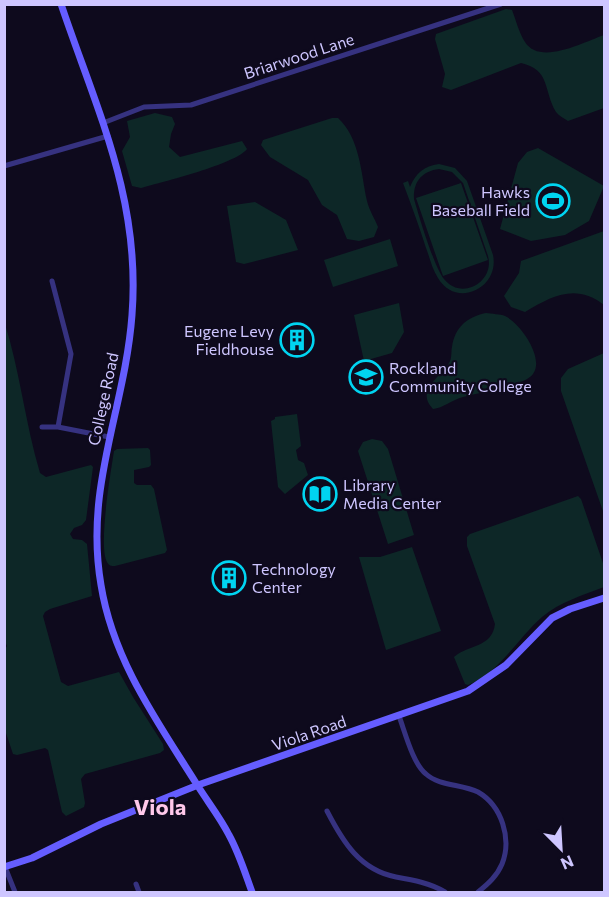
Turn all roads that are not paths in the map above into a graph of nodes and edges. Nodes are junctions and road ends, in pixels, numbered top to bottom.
1 (61, 4) edge
2 (501, 4) edge
3 (104, 123) junction
4 (108, 136) junction
5 (4, 166) edge
6 (52, 281) dead end
7 (58, 427) junction
8 (42, 428) dead end
9 (109, 437) junction
10 (604, 598) edge
11 (399, 716) junction
12 (198, 785) junction
13 (327, 811) dead end
14 (5, 867) edge
15 (136, 884) dead end
16 (15, 892) edge
17 (139, 892) edge
18 (252, 892) edge
19 (445, 892) edge
20 (478, 892) edge

1 - 3 street, College Road
2 - 3 street, Briarwood Lane
3 - 4 street, College Road
4 - 5 street
4 - 9 street, College Road
6 - 7 street
7 - 8 street
7 - 9 street
9 - 12 street, College Road
10 - 11 street, Viola Road
11 - 12 street, Viola Road
11 - 20 street
12 - 14 street, Viola Road
12 - 18 street, College Road
13 - 19 street
14 - 16 street
15 - 17 street

